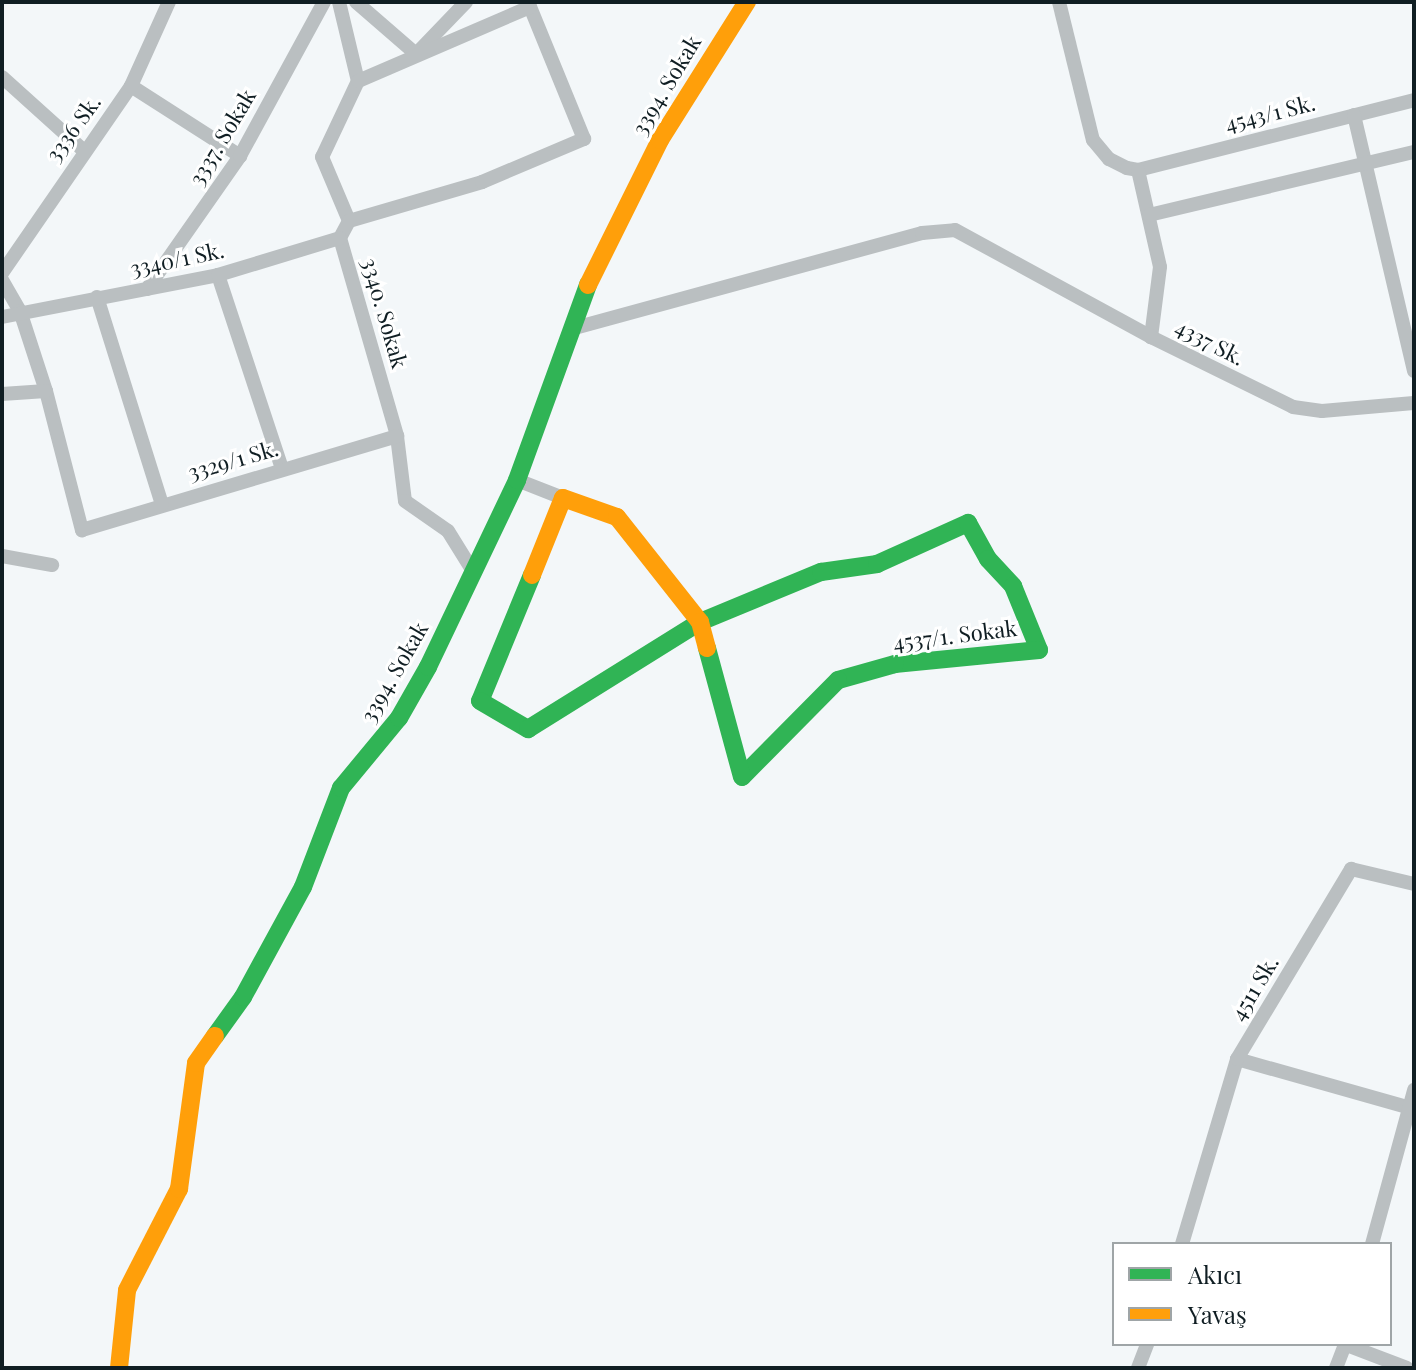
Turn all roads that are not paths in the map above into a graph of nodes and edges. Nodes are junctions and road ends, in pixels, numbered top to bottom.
1 (169, 2) edge
2 (324, 2) edge
3 (339, 2) edge
4 (356, 2) edge
5 (466, 2) edge
6 (747, 2) edge
7 (1059, 2) edge
8 (416, 54) junction
9 (2, 77) edge
10 (358, 81) junction
11 (131, 86) junction
12 (1414, 100) edge
13 (1354, 115) junction
14 (82, 149) junction
15 (1414, 152) edge
16 (240, 156) junction
17 (1367, 161) junction
18 (1138, 170) junction
19 (1149, 215) junction
20 (349, 221) junction
21 (340, 238) junction
22 (2, 273) edge
23 (218, 275) junction
24 (2, 280) edge
25 (147, 289) junction
26 (97, 297) junction
27 (20, 311) junction
28 (2, 317) edge
29 (571, 329) junction
30 (1151, 337) junction
31 (1414, 371) edge
32 (46, 391) junction
33 (2, 394) edge
34 (1414, 403) edge
35 (397, 436) junction
36 (282, 469) junction
37 (517, 480) junction
38 (563, 498) junction
39 (162, 504) junction
40 (2, 556) edge
41 (52, 565) dead end
42 (474, 573) junction
43 (700, 622) junction
44 (1414, 884) edge
45 (1237, 1059) junction
46 (1414, 1090) edge
47 (1412, 1108) edge
48 (1183, 1242) edge
49 (1373, 1242) edge
50 (1146, 1346) edge
51 (1344, 1346) edge
52 (1350, 1346) edge
53 (119, 1368) edge
54 (1138, 1368) edge
55 (1336, 1368) edge
56 (1407, 1368) edge

1 - 11 street, 3336 Sk.
2 - 16 street, 3337. Sokak
3 - 10 street
4 - 8 street
5 - 8 street
6 - 29 street, 3394. Sokak
7 - 18 street
8 - 10 street
8 - 20 street
9 - 14 street
10 - 20 street
11 - 14 street, 3336 Sk.
11 - 16 street
12 - 13 street, 4543/1 Sk.
13 - 17 street
13 - 18 street, 4543/1 Sk.
14 - 22 street, 3336 Sk.
15 - 17 street
16 - 25 street, 3337. Sokak
17 - 19 street
17 - 31 street
18 - 19 street, 4337 Sk.
19 - 30 street, 4337 Sk.
20 - 21 street, 3340. Sokak
21 - 23 street, 3340/1 Sk.
21 - 35 street, 3340. Sokak
23 - 25 street, 3340/1 Sk.
23 - 36 street
24 - 27 street
25 - 26 street, 3340/1 Sk.
26 - 27 street, 3340/1 Sk.
26 - 39 street
27 - 28 street, 3340/1 Sk.
27 - 32 street
29 - 30 street
29 - 37 street, 3394. Sokak
30 - 34 street, 4337 Sk.
32 - 33 street
32 - 39 street, 3329/1 Sk.
35 - 36 street, 3329/1 Sk.
35 - 42 street, 3340. Sokak
36 - 39 street, 3329/1 Sk.
37 - 38 street
37 - 42 street, 3394. Sokak
38 - 43 street, 4537/1. Sokak
38 - 43 street, 4537/1. Sokak
40 - 41 street
42 - 53 street, 3394. Sokak
43 - 43 street, 4537/1. Sokak
44 - 45 street, 4511 Sk.
45 - 47 street
45 - 48 street, 4511 Sk.
46 - 47 street
47 - 49 street
50 - 54 street
51 - 55 street
52 - 56 street

